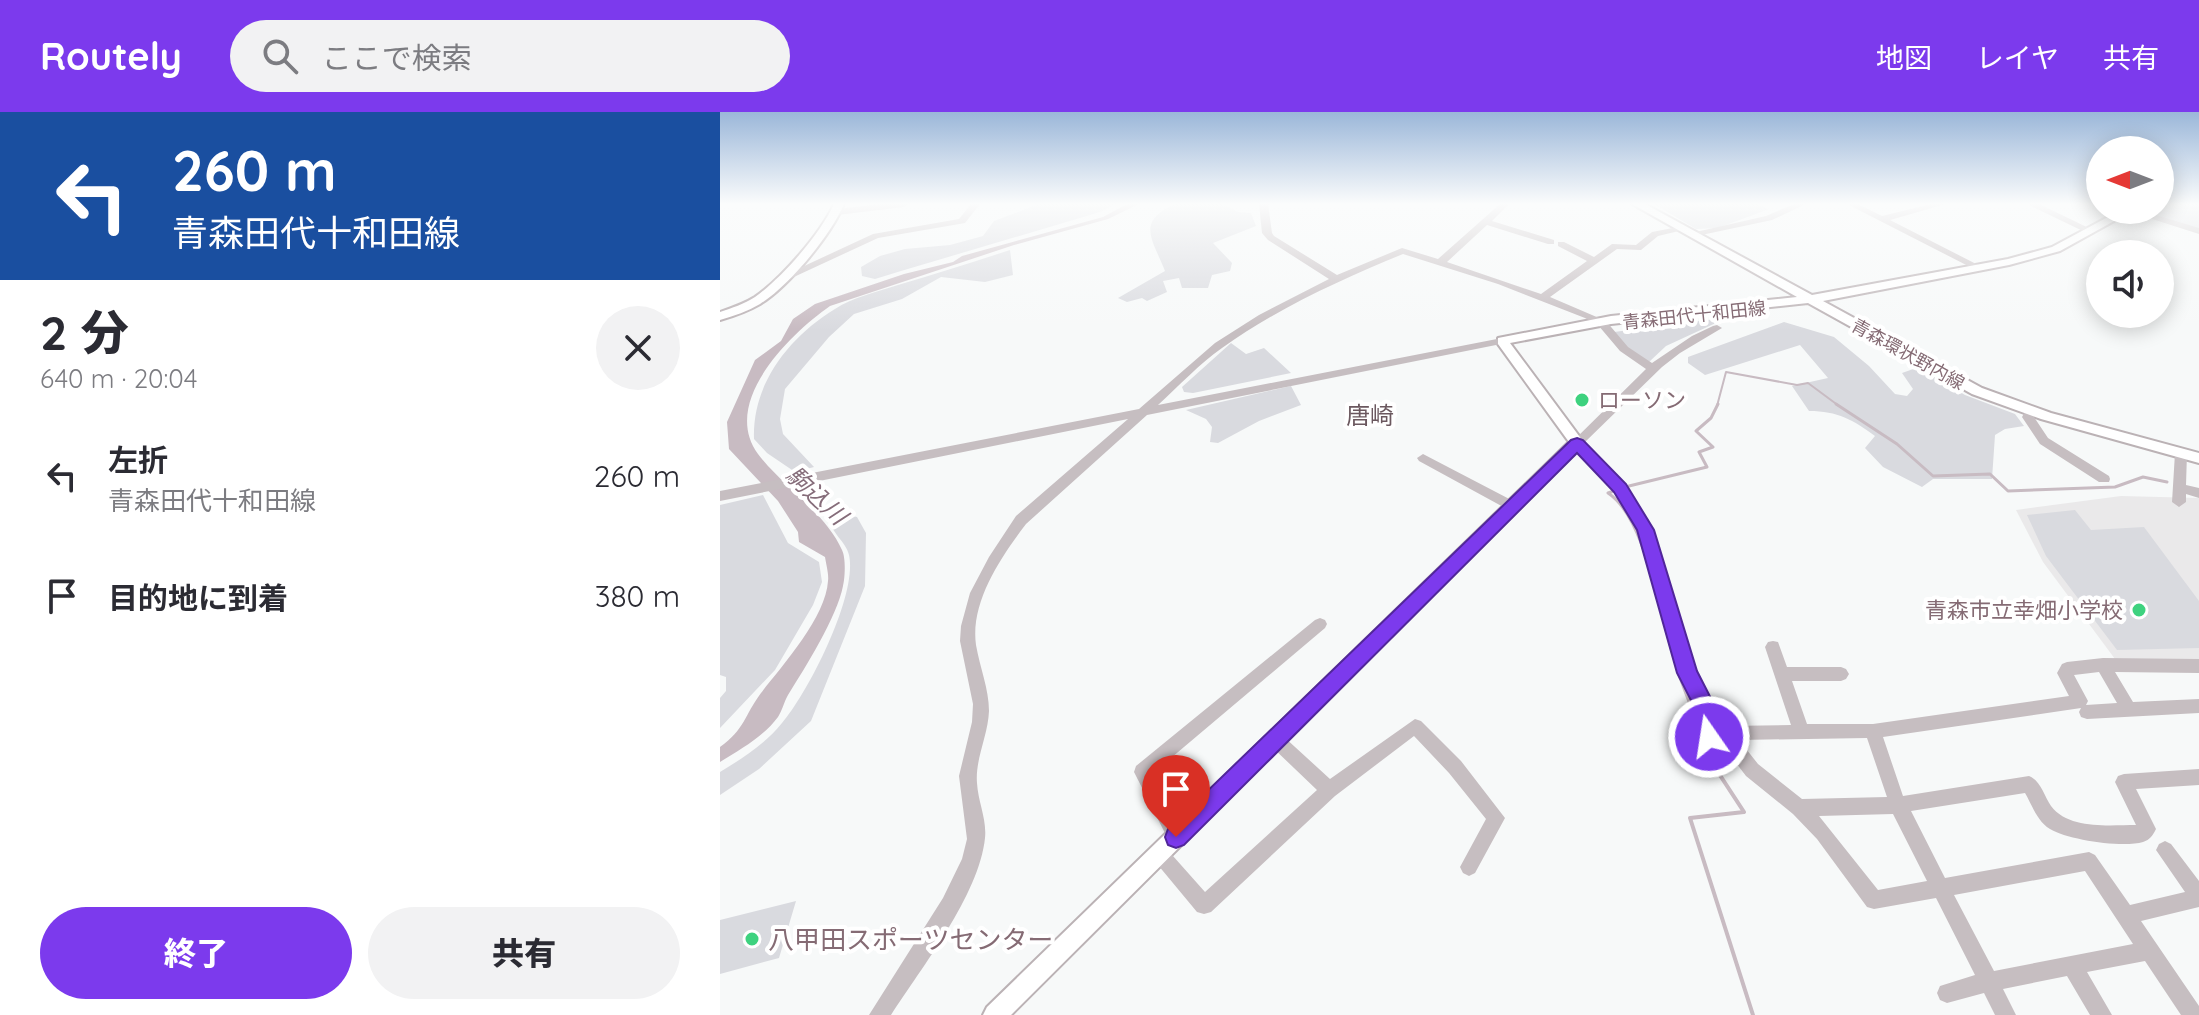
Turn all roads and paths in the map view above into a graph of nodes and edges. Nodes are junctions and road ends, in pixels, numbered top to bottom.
1 (807, 246) edge
2 (854, 246) edge
3 (1284, 246) edge
4 (1459, 246) edge
5 (1563, 246) edge
6 (1615, 246) edge
7 (1617, 246) edge
8 (1640, 246) edge
9 (1714, 246) edge
10 (1936, 246) edge
11 (2058, 246) edge
12 (1595, 261) junction
13 (1440, 263) junction
14 (1979, 268) junction
15 (1336, 279) junction
16 (779, 280) junction
17 (1543, 297) junction
18 (1810, 299) junction
19 (720, 316) edge
20 (1604, 323) junction
21 (1717, 328) dead end
22 (1502, 341) junction
23 (1653, 369) junction
24 (1146, 411) junction
25 (2031, 411) junction
26 (1577, 443) junction
27 (2181, 453) junction
28 (1423, 458) dead end
29 (2199, 458) edge
30 (2104, 479) dead end
31 (2199, 493) edge
32 (720, 496) edge
33 (1512, 506) junction
34 (1320, 624) dead end
35 (1773, 647) dead end
36 (2103, 665) junction
37 (2199, 666) edge
38 (1782, 674) junction
39 (1841, 674) dead end
40 (2199, 706) edge
41 (2129, 709) junction
42 (2087, 712) dead end
43 (1801, 731) junction
44 (1873, 731) junction
45 (1718, 733) junction
46 (1277, 741) junction
47 (2199, 777) edge
48 (1329, 790) junction
49 (1898, 805) junction
50 (1799, 808) junction
51 (1176, 837) junction
52 (2165, 850) dead end
53 (1159, 853) junction
54 (1469, 867) dead end
55 (1940, 888) junction
56 (2197, 892) edge
57 (2126, 915) junction
58 (2150, 950) junction
59 (2072, 966) junction
60 (1988, 982) junction
61 (1947, 993) dead end
62 (2194, 1011) edge
63 (879, 1015) edge
64 (995, 1015) edge
65 (2006, 1015) edge
66 (2102, 1015) edge

1 - 16 main road
2 - 16 street
3 - 15 street
4 - 13 street
5 - 12 street
6 - 12 street
7 - 8 street
9 - 18 main road, 青森環状野内線
10 - 14 street
11 - 14 main road, 青森田代十和田線
12 - 17 street
13 - 15 street
13 - 17 street
14 - 18 main road, 青森田代十和田線
15 - 24 street
16 - 19 main road
17 - 20 street
18 - 20 main road, 青森田代十和田線
18 - 25 main road, 青森環状野内線
20 - 22 main road, 青森田代十和田線
20 - 23 street
21 - 23 street
22 - 24 street
22 - 26 main road
23 - 26 street
24 - 32 street
24 - 63 street
25 - 27 main road, 青森環状野内線
25 - 30 street
26 - 33 main road
26 - 45 street
27 - 29 main road, 青森環状野内線
27 - 31 street
28 - 33 street
33 - 46 main road
34 - 51 street
35 - 38 street
36 - 37 street
36 - 41 street
36 - 44 street
38 - 39 street
38 - 43 street
40 - 41 street
41 - 42 street
43 - 44 street
43 - 45 street
44 - 49 street
45 - 50 street
46 - 48 street
46 - 51 main road
47 - 49 street
48 - 53 street
48 - 54 street
49 - 50 street
49 - 55 street
50 - 55 street
51 - 53 main road
52 - 56 street
53 - 64 main road
55 - 57 street
55 - 60 street
56 - 57 street
57 - 58 street
58 - 59 street
58 - 62 street
59 - 60 street
59 - 66 street
60 - 61 street
60 - 65 street

